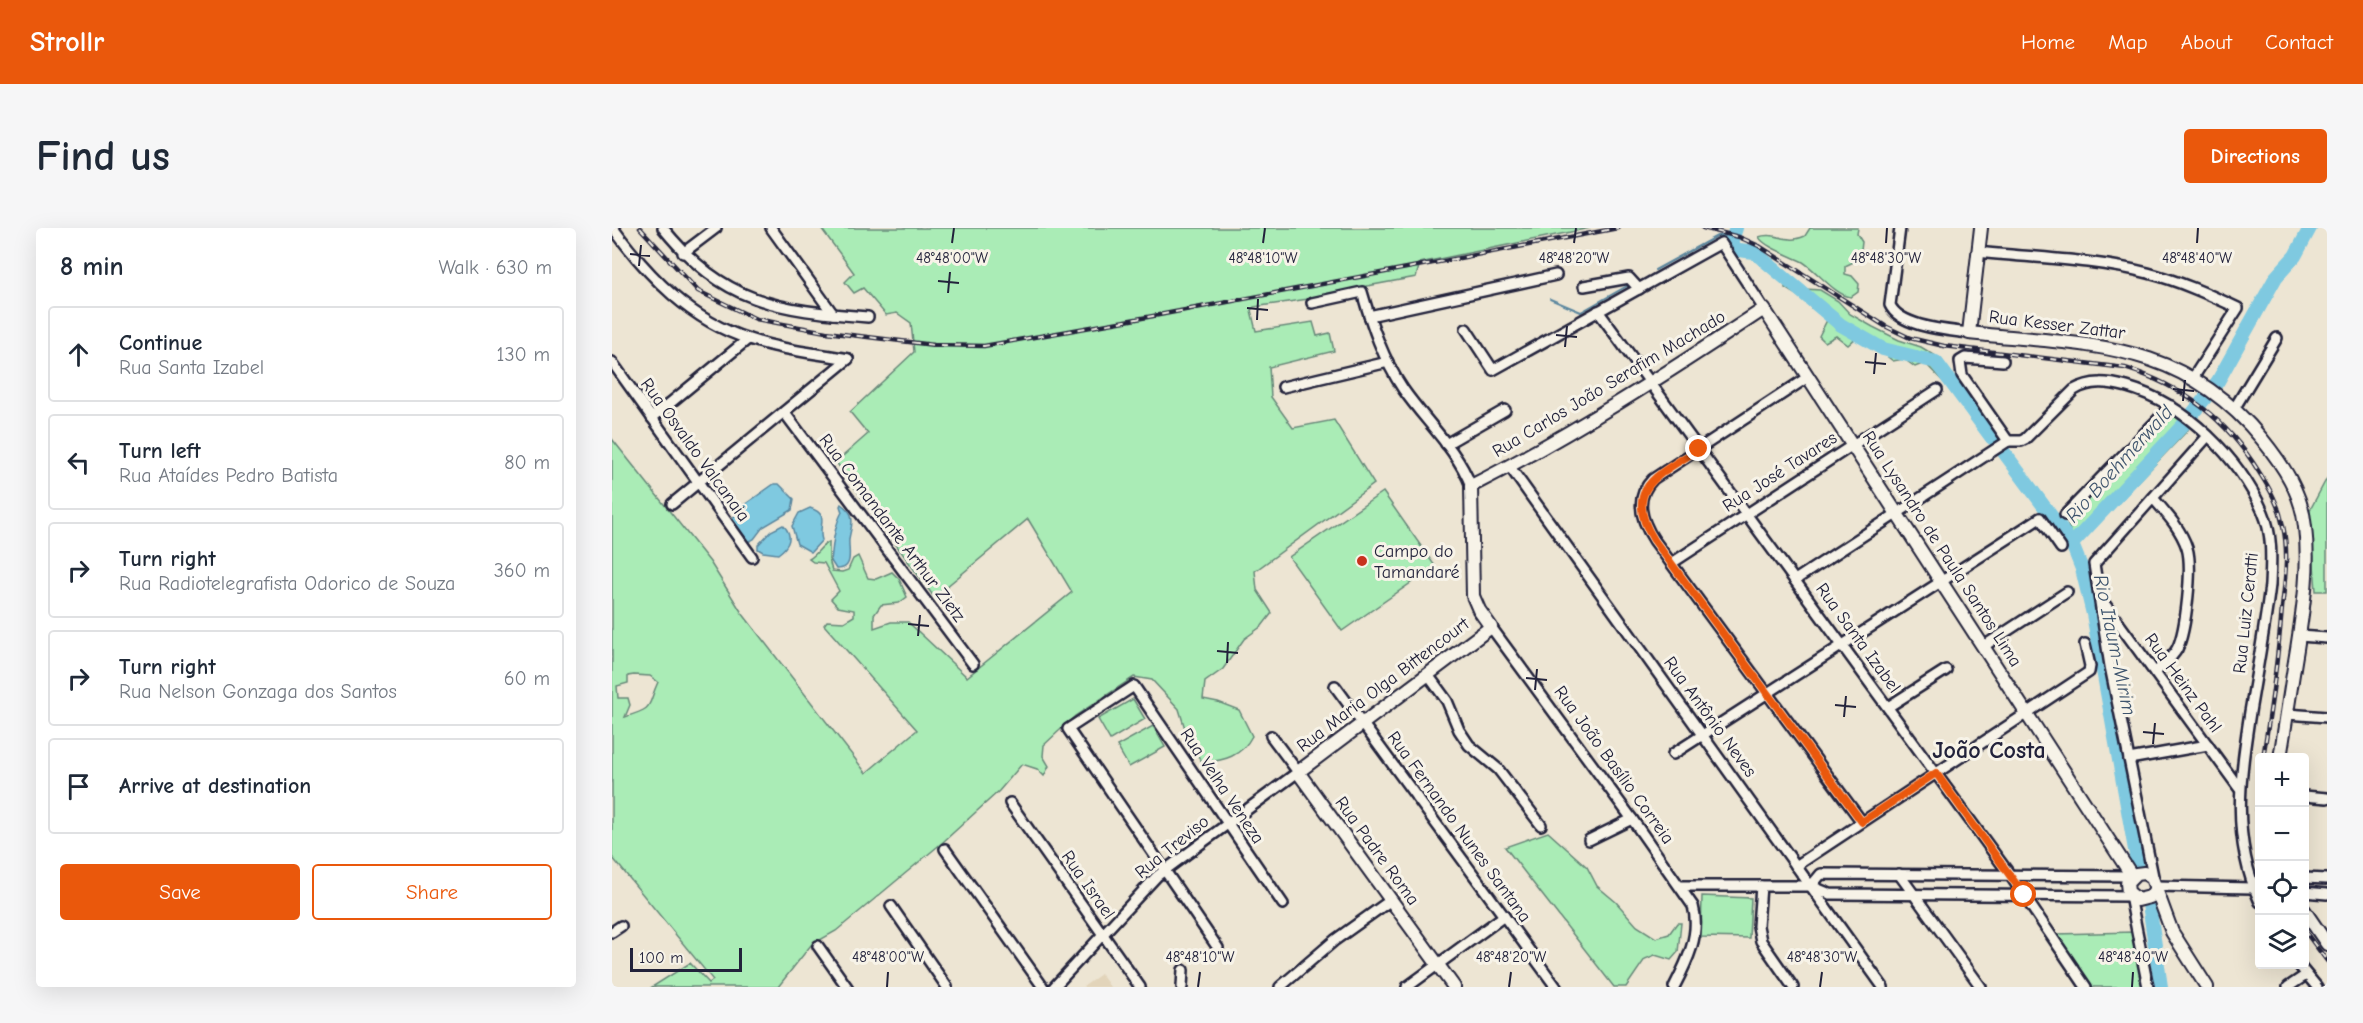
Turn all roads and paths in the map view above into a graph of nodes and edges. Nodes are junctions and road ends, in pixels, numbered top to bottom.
1 (663, 228) edge
2 (716, 228) edge
3 (771, 228) edge
4 (1900, 228) edge
5 (1981, 228) edge
6 (613, 232) edge
7 (1978, 252) junction
8 (683, 253) junction
9 (1556, 275) dead end
10 (1584, 286) dead end
11 (1639, 289) junction
12 (1312, 303) dead end
13 (1764, 309) junction
14 (1598, 311) junction
15 (833, 314) junction
16 (1369, 316) junction
17 (868, 317) dead end
18 (1466, 329) dead end
19 (1968, 333) junction
20 (2277, 338) dead end
21 (748, 339) junction
22 (2002, 361) dead end
23 (612, 362) edge
24 (1388, 362) junction
25 (1809, 377) junction
26 (2193, 378) junction
27 (1651, 383) junction
28 (1283, 387) dead end
29 (1937, 390) dead end
30 (2171, 406) junction
31 (2234, 409) junction
32 (1504, 410) dead end
33 (784, 412) junction
34 (652, 418) junction
35 (2208, 436) junction
36 (2008, 441) junction
37 (1446, 444) junction
38 (1852, 445) junction
39 (1699, 449) junction
40 (1510, 466) junction
41 (698, 483) junction
42 (1471, 486) junction
43 (2153, 498) junction
44 (672, 504) dead end
45 (1897, 513) junction
46 (1747, 514) junction
47 (2065, 515) dead end
48 (2061, 548) dead end
49 (752, 557) dead end
50 (1671, 563) junction
51 (1795, 580) junction
52 (1941, 580) junction
53 (2067, 592) dead end
54 (2100, 597) junction
55 (1491, 627) junction
56 (2299, 636) junction
57 (2327, 638) edge
58 (1842, 644) junction
59 (2085, 644) dead end
60 (1984, 646) junction
61 (973, 664) dead end
62 (1946, 670) dead end
63 (2155, 673) junction
64 (1428, 675) junction
65 (1335, 686) dead end
66 (1767, 692) junction
67 (1888, 707) junction
68 (2027, 713) junction
69 (2287, 714) junction
70 (2327, 717) edge
71 (1364, 724) junction
72 (1702, 735) junction
73 (1272, 736) dead end
74 (2208, 745) junction
75 (2281, 753) edge
76 (1673, 754) dead end
77 (2129, 759) junction
78 (1298, 772) junction
79 (1936, 773) junction
80 (2239, 788) junction
81 (2309, 796) edge
82 (2327, 798) edge
83 (1010, 803) dead end
84 (1632, 819) junction
85 (1862, 822) junction
86 (1228, 824) junction
87 (1541, 825) dead end
88 (1589, 840) dead end
89 (945, 849) dead end
90 (1796, 866) junction
91 (1165, 870) junction
92 (1899, 874) junction
93 (2010, 875) junction
94 (2072, 876) junction
95 (2132, 876) junction
96 (2309, 878) edge
97 (2327, 879) edge
98 (1681, 886) junction
99 (1761, 886) junction
100 (1811, 886) junction
101 (2154, 886) junction
102 (2253, 888) junction
103 (2255, 893) edge
104 (2309, 893) edge
105 (2327, 894) edge
106 (1914, 895) junction
107 (2024, 895) junction
108 (2072, 896) junction
109 (2130, 896) junction
110 (1391, 900) junction
111 (1283, 904) dead end
112 (891, 906) dead end
113 (2307, 915) edge
114 (1504, 916) junction
115 (621, 926) dead end
116 (612, 932) edge
117 (1103, 934) junction
118 (2327, 944) edge
119 (818, 946) dead end
120 (1218, 948) dead end
121 (1438, 964) junction
122 (2302, 969) edge
123 (1183, 970) dead end
124 (2306, 975) junction
125 (1676, 983) edge
126 (2084, 986) edge
127 (847, 987) edge
128 (946, 987) edge
129 (1043, 987) edge
130 (1054, 987) edge
131 (1140, 987) edge
132 (1182, 987) edge
133 (1280, 987) edge
134 (1407, 987) edge
135 (1454, 987) edge
136 (1556, 987) edge
137 (1685, 987) edge
138 (1793, 987) edge
139 (1883, 987) edge
140 (1981, 987) edge
141 (2148, 987) edge
142 (2207, 987) edge
143 (2288, 987) edge
144 (2317, 987) edge

1 - 8 street
2 - 8 street
3 - 15 street
4 - 19 street, Rua Kesser Zattar
5 - 7 street
6 - 21 street
7 - 19 street
7 - 26 street
8 - 15 street
9 - 16 street
10 - 11 street
11 - 13 street, Rua Lysandro de Paula Santos Lima
11 - 14 street
12 - 16 street, Rua João Basílio Correia
13 - 25 street, Rua Lysandro de Paula Santos Lima
13 - 27 street, Rua Carlos João Serafim Machado
14 - 18 street
14 - 27 street, Rua Santa Izabel
15 - 17 street
16 - 24 street, Rua João Basílio Correia
19 - 26 street, Rua Kesser Zattar
20 - 31 street
21 - 33 street
21 - 34 street
22 - 36 street
23 - 34 street, Rua Osvaldo Valcanaia
24 - 28 street
24 - 37 street, Rua João Basílio Correia
25 - 38 street, Rua Lysandro de Paula Santos Lima
25 - 39 street
26 - 31 street, Rua Kesser Zattar
27 - 39 street, Rua Santa Izabel
27 - 40 street, Rua Carlos João Serafim Machado
29 - 38 street, Rua José Tavares
30 - 35 street, Rua Luiz Ceratti
30 - 36 street, Rua Luiz Ceratti
30 - 47 street
31 - 56 street, Rua Kesser Zattar
32 - 37 street
33 - 41 street
33 - 61 street, Rua Comandante Arthur Zietz
34 - 41 street, Rua Osvaldo Valcanaia
35 - 43 street
35 - 80 street, Rua Luiz Ceratti
36 - 45 street, Rua Luiz Ceratti
37 - 42 street, Rua João Basílio Correia
38 - 45 street, Rua Lysandro de Paula Santos Lima
38 - 46 street, Rua José Tavares
39 - 46 street, Rua Santa Izabel
39 - 50 street
40 - 42 street, Rua Carlos João Serafim Machado
40 - 72 street, Rua Antônio Neves
41 - 44 street
41 - 49 street, Rua Osvaldo Valcanaia
42 - 55 street, Rua João Basílio Correia
43 - 54 street
43 - 63 street
45 - 51 street, Rua Luiz Ceratti
45 - 52 street, Rua Lysandro de Paula Santos Lima
46 - 50 street, Rua José Tavares
46 - 51 street, Rua Santa Izabel
48 - 52 street
50 - 66 street
51 - 58 street, Rua Santa Izabel
52 - 58 street
52 - 60 street, Rua Lysandro de Paula Santos Lima
53 - 60 street
54 - 63 street, Rua Heinz Pahl
54 - 77 street
55 - 64 street, Rua Maria Olga Bittencourt
55 - 84 street, Rua João Basílio Correia
56 - 57 street
56 - 69 street, Rua Kesser Zattar
58 - 66 street
58 - 67 street, Rua Santa Izabel
59 - 68 street
60 - 68 street, Rua Lysandro de Paula Santos Lima
62 - 67 street
63 - 74 street, Rua Heinz Pahl
64 - 71 street, Rua Maria Olga Bittencourt
64 - 87 street
65 - 71 street, Rua Fernando Nunes Santana
66 - 72 street
66 - 85 street
67 - 79 street, Rua Santa Izabel
68 - 79 street
68 - 95 street, Rua Lysandro de Paula Santos Lima
69 - 70 street
69 - 75 street, Rua Kesser Zattar
71 - 78 street, Rua Maria Olga Bittencourt
71 - 114 street, Rua Fernando Nunes Santana
72 - 76 street
72 - 90 street, Rua Antônio Neves
73 - 78 street, Rua Padre Roma
74 - 77 street
74 - 80 street, Rua Heinz Pahl
77 - 101 street
78 - 86 street, Rua Treviso
78 - 110 street, Rua Padre Roma
79 - 85 street
79 - 93 street, Rua Santa Izabel
80 - 102 street, Rua Luiz Ceratti
81 - 82 street
83 - 117 street, Rua Israel
84 - 88 street
84 - 98 street, Rua João Basílio Correia
85 - 90 street
86 - 91 street, Rua Treviso
86 - 91 street, Rua Velha Veneza
86 - 111 street, Rua Velha Veneza
89 - 129 street
90 - 100 street, Rua Antônio Neves
91 - 117 street, Rua Treviso
91 - 120 street
92 - 93 street
92 - 100 street
92 - 106 street
93 - 94 street
93 - 107 street, Rua Santa Izabel
94 - 95 street
94 - 108 street
95 - 101 street
95 - 109 street
96 - 97 street
96 - 104 street
98 - 99 street
98 - 125 street, Rua João Basílio Correia
99 - 100 street
99 - 138 street
100 - 106 street
100 - 139 street, Rua Antônio Neves
101 - 102 street
101 - 109 street
101 - 142 street
102 - 103 street, Rua Luiz Ceratti
104 - 105 street
106 - 107 street
106 - 140 street
107 - 108 street
107 - 126 street, Rua Santa Izabel
108 - 109 street
109 - 141 street
110 - 121 street, Rua Padre Roma
110 - 133 street
112 - 128 street
113 - 118 street
114 - 121 street
114 - 136 street, Rua Fernando Nunes Santana
115 - 116 street
117 - 130 street, Rua Treviso
117 - 131 street, Rua Israel
119 - 127 street
121 - 134 street
121 - 135 street, Rua Padre Roma
122 - 124 street
123 - 132 street
124 - 143 street
124 - 144 street
125 - 137 street

